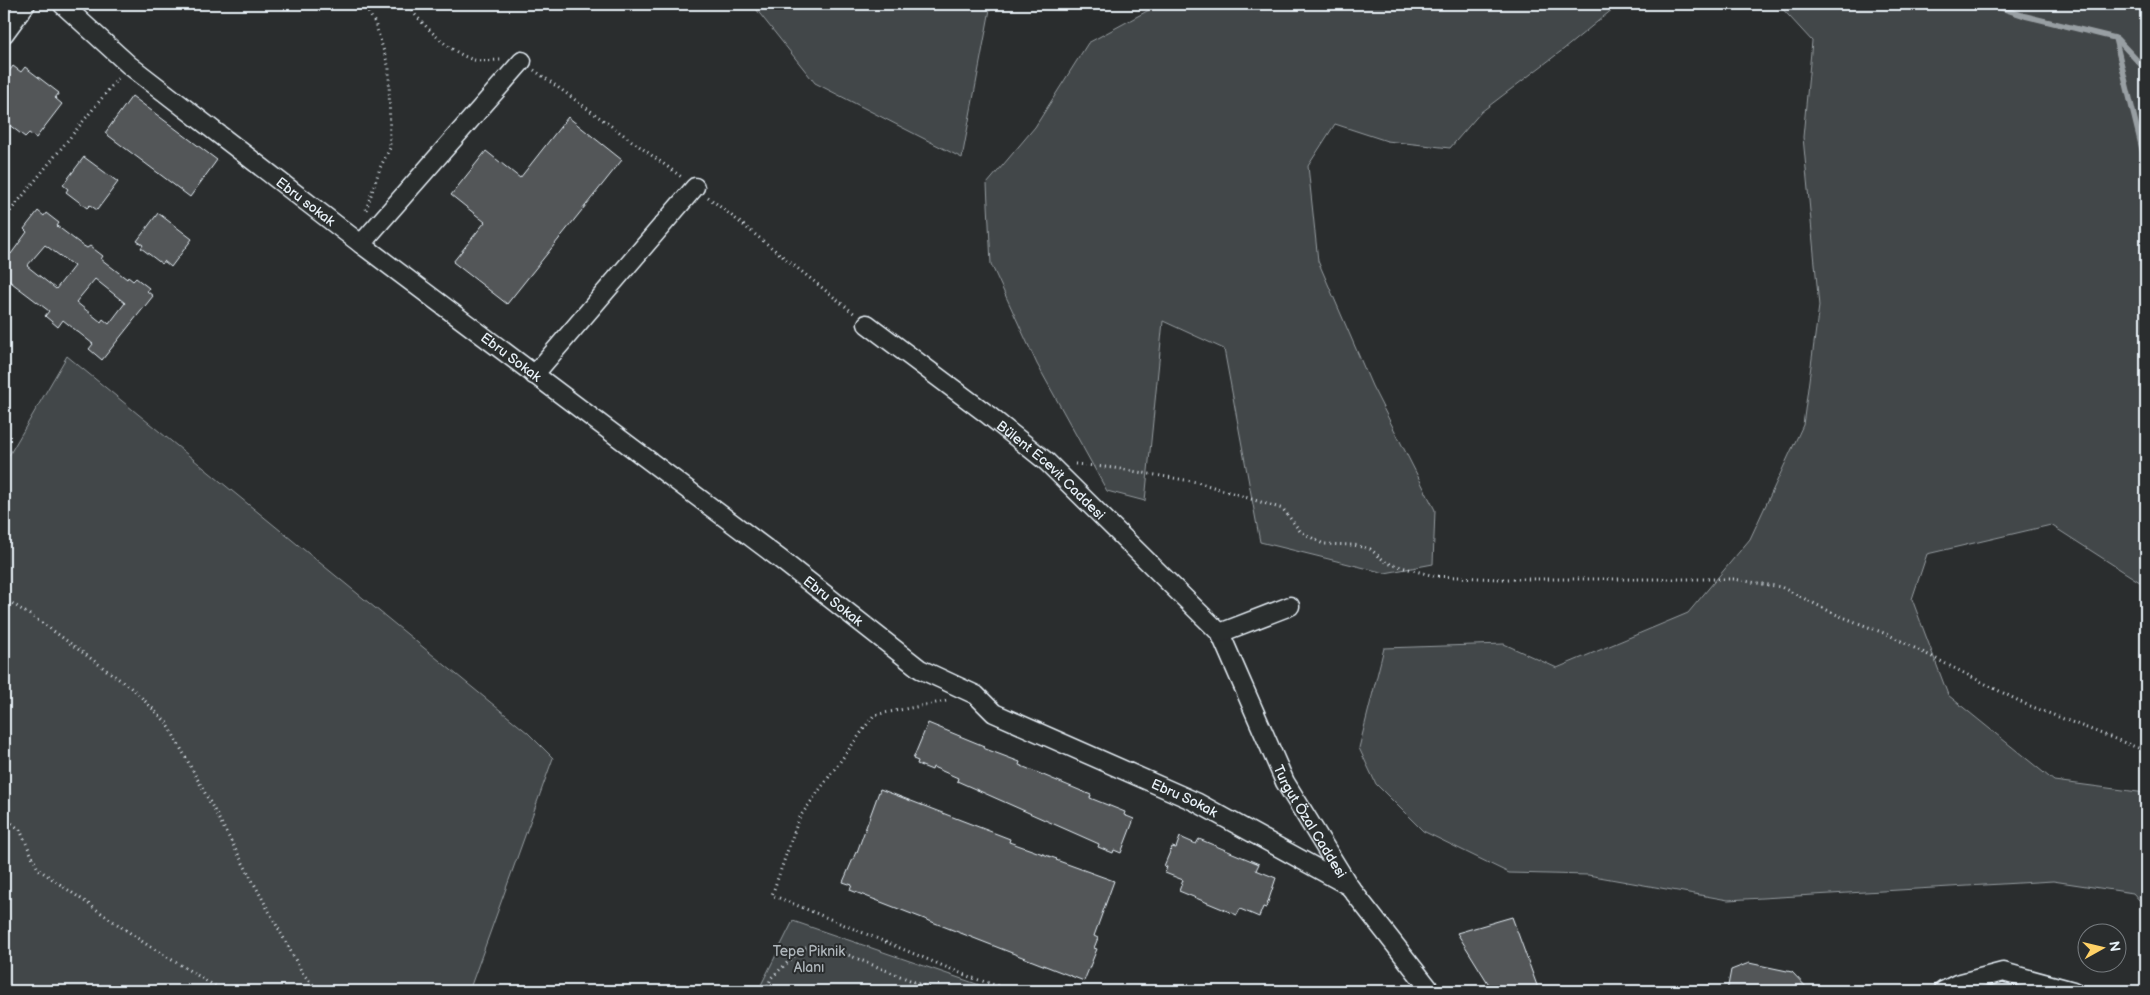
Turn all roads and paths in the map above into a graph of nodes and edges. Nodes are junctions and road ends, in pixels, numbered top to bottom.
1 (26, 4) edge
2 (62, 4) edge
3 (363, 4) edge
4 (405, 4) edge
5 (4, 34) edge
6 (522, 61) joint
7 (129, 65) junction
8 (695, 187) dead end
9 (365, 215) dead end
10 (4, 219) edge
11 (361, 244) junction
12 (868, 324) dead end
13 (534, 374) junction
14 (1047, 462) junction
15 (4, 598) edge
16 (1290, 606) dead end
17 (1220, 634) junction
18 (948, 700) dead end
19 (2146, 751) edge
20 (4, 817) edge
21 (1349, 886) junction
22 (223, 991) edge
23 (319, 991) edge
24 (766, 991) edge
25 (937, 991) edge
26 (1013, 991) edge
27 (1431, 991) edge
28 (1943, 991) edge
29 (2073, 991) edge

1 - 5 street
2 - 7 street, Ebru sokak
3 - 9 path
4 - 6 path
6 - 11 street
7 - 10 path
7 - 11 street, Ebru sokak
8 - 13 street
11 - 13 street, Ebru Sokak
12 - 14 street, Bülent Ecevit Caddesi
13 - 21 street, Ebru Sokak
14 - 17 street, Bülent Ecevit Caddesi
14 - 19 path
15 - 23 path
16 - 17 street
17 - 21 street, Turgut Özal Caddesi
18 - 26 path
20 - 22 path
21 - 27 street, Turgut Özal Caddesi
24 - 25 path
28 - 29 street

